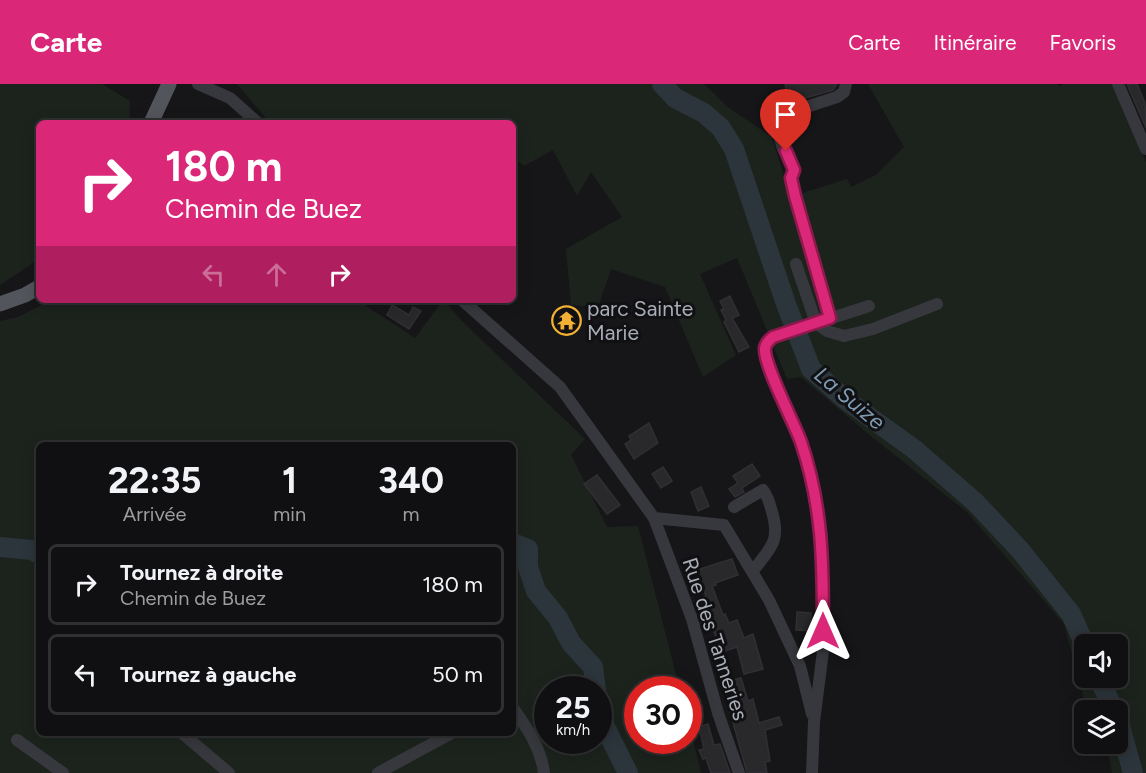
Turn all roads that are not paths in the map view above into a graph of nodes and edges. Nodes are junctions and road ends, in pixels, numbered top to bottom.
1 (169, 84) edge
2 (198, 84) edge
3 (222, 84) edge
4 (846, 84) edge
5 (1118, 84) edge
6 (230, 98) junction
7 (152, 120) edge
8 (255, 120) edge
9 (1146, 149) edge
10 (796, 264) dead end
11 (36, 289) edge
12 (465, 303) edge
13 (0, 304) edge
14 (937, 304) dead end
15 (869, 306) dead end
16 (830, 318) junction
17 (816, 323) junction
18 (734, 507) dead end
19 (654, 518) junction
20 (753, 571) junction
21 (516, 712) edge
22 (814, 722) junction
23 (185, 736) edge
24 (446, 736) edge
25 (17, 740) dead end
26 (63, 773) edge
27 (229, 773) edge
28 (378, 773) edge
29 (544, 773) edge
30 (739, 773) edge
31 (812, 773) edge

1 - 7 main road
2 - 6 street
3 - 6 street
4 - 16 street
5 - 9 street
6 - 8 street
10 - 17 street
11 - 13 main road
12 - 19 street, Rue des Tanneries
14 - 17 street
15 - 16 street
16 - 17 street
17 - 22 street
18 - 20 street
19 - 20 street
19 - 30 street, Rue des Tanneries
20 - 22 street
21 - 29 street
22 - 31 street
23 - 27 street
24 - 28 street
25 - 26 street

